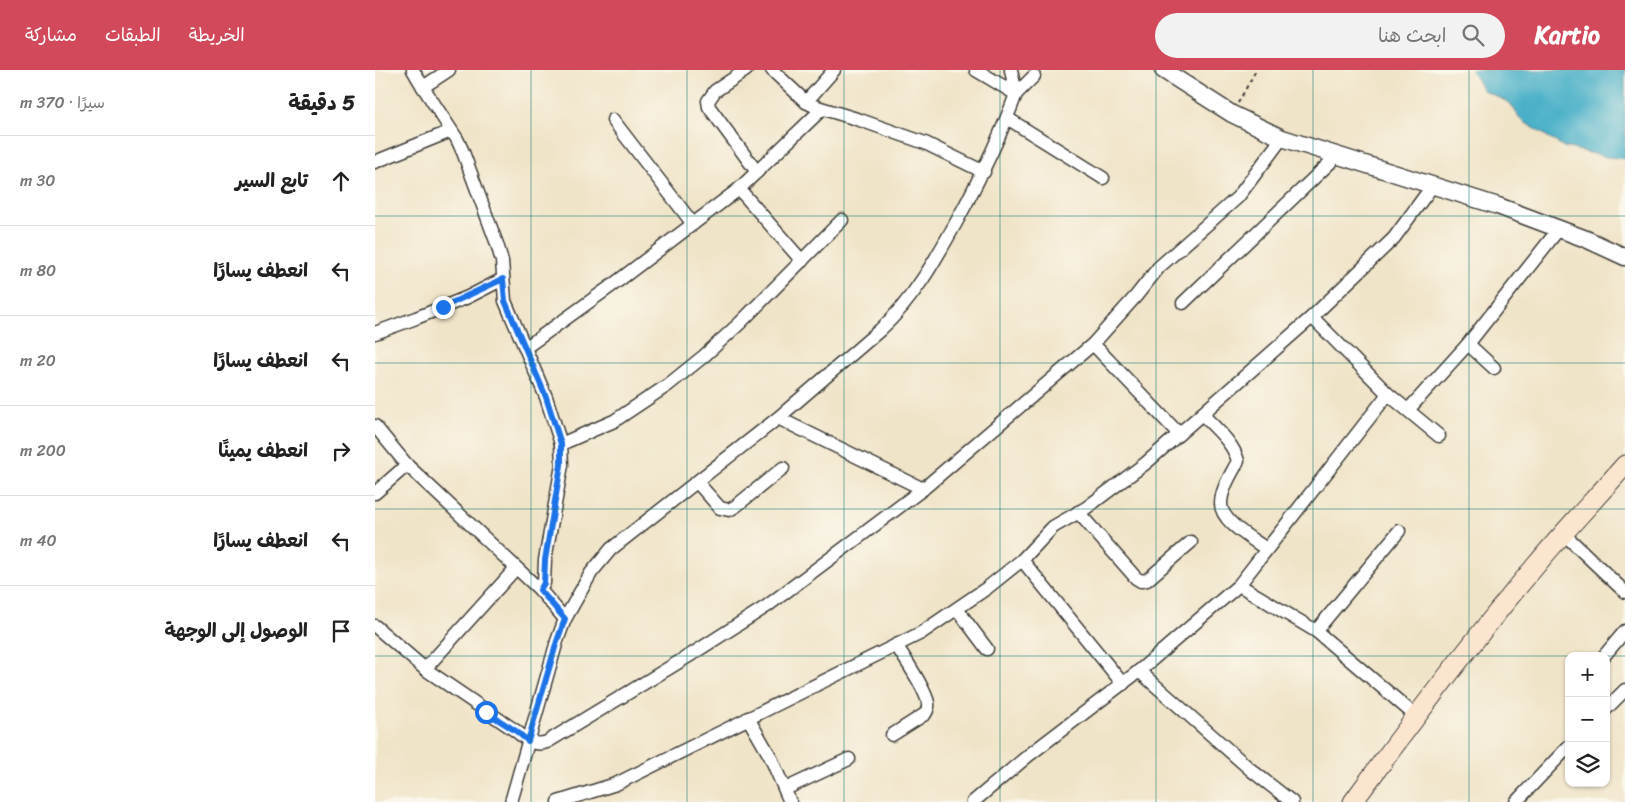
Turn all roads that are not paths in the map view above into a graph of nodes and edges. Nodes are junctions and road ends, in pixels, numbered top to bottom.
1 (413, 70) edge
2 (449, 70) edge
3 (746, 70) edge
4 (772, 70) edge
5 (834, 70) edge
6 (976, 70) edge
7 (1012, 70) edge
8 (1163, 70) edge
9 (1039, 73) edge
10 (423, 88) junction
11 (1016, 94) junction
12 (806, 102) junction
13 (822, 109) junction
14 (1007, 118) junction
15 (613, 120) dead end
16 (451, 131) junction
17 (1282, 138) junction
18 (1338, 155) junction
19 (375, 162) edge
20 (757, 172) junction
21 (984, 172) junction
22 (1103, 178) dead end
23 (1433, 185) junction
24 (739, 189) junction
25 (842, 220) dead end
26 (693, 224) junction
27 (1557, 230) junction
28 (1625, 258) edge
29 (802, 261) junction
30 (503, 279) junction
31 (1183, 303) dead end
32 (1312, 317) junction
33 (375, 333) edge
34 (1093, 344) junction
35 (1468, 344) junction
36 (525, 348) junction
37 (1494, 368) dead end
38 (1388, 394) junction
39 (1407, 410) junction
40 (1201, 414) junction
41 (778, 418) junction
42 (375, 426) edge
43 (1179, 434) junction
44 (1439, 436) dead end
45 (561, 444) junction
46 (407, 465) junction
47 (1625, 465) edge
48 (783, 468) dead end
49 (697, 482) junction
50 (923, 489) junction
51 (375, 493) edge
52 (1078, 512) junction
53 (1399, 531) dead end
54 (1564, 534) junction
55 (1191, 542) dead end
56 (1266, 549) junction
57 (1022, 560) junction
58 (516, 568) junction
59 (1239, 585) junction
60 (540, 590) junction
61 (1625, 592) edge
62 (957, 609) junction
63 (565, 619) junction
64 (379, 630) edge
65 (1625, 631) edge
66 (1316, 632) junction
67 (375, 645) edge
68 (896, 645) junction
69 (987, 649) dead end
70 (1607, 652) edge
71 (425, 669) junction
72 (1139, 671) junction
73 (1123, 684) junction
74 (1625, 690) edge
75 (1610, 705) edge
76 (1417, 717) junction
77 (748, 718) junction
78 (892, 735) dead end
79 (528, 741) junction
80 (1565, 750) edge
81 (849, 759) dead end
82 (785, 789) junction
83 (511, 802) edge
84 (558, 802) edge
85 (790, 802) edge
86 (973, 802) edge
87 (1293, 802) edge
88 (1353, 802) edge
89 (1516, 802) edge

1 - 10 street
2 - 10 street
3 - 20 street
4 - 12 street
5 - 12 street
6 - 11 street
7 - 9 street
7 - 11 street
8 - 17 street
9 - 11 street
10 - 16 street
11 - 14 street
12 - 13 street
13 - 20 street
13 - 21 street
14 - 21 street
14 - 22 street
15 - 26 street
16 - 19 street
16 - 30 street
17 - 18 street
17 - 34 street
18 - 23 street
18 - 31 street
20 - 24 street
21 - 41 street
23 - 27 street
23 - 32 street
24 - 26 street
24 - 29 street
25 - 29 street
26 - 36 street
27 - 28 street
27 - 35 street
29 - 45 street
30 - 33 street
30 - 36 street
32 - 38 street
32 - 40 street
34 - 43 street
34 - 50 street
35 - 37 street
35 - 39 street
36 - 45 street
38 - 39 street
38 - 56 street
39 - 44 street
40 - 43 street
40 - 56 street
41 - 49 street
41 - 50 street
42 - 46 street
43 - 52 street
45 - 60 street
46 - 51 street
46 - 58 street
47 - 54 main road
48 - 49 street
49 - 63 street
50 - 79 street
52 - 55 street
52 - 57 street
53 - 66 street
54 - 61 street
54 - 76 main road
56 - 59 street
57 - 62 street
57 - 73 street
58 - 60 street
58 - 71 street
59 - 66 street
59 - 72 street
60 - 63 street
62 - 68 street
62 - 69 street
63 - 79 street
64 - 67 street
64 - 71 street
65 - 70 street
66 - 76 street
68 - 77 street
68 - 78 street
71 - 79 street
72 - 73 street
72 - 87 street
73 - 86 street
74 - 75 street
76 - 88 main road
77 - 82 street
77 - 84 street
79 - 83 street
80 - 89 street
81 - 82 street
82 - 85 street

